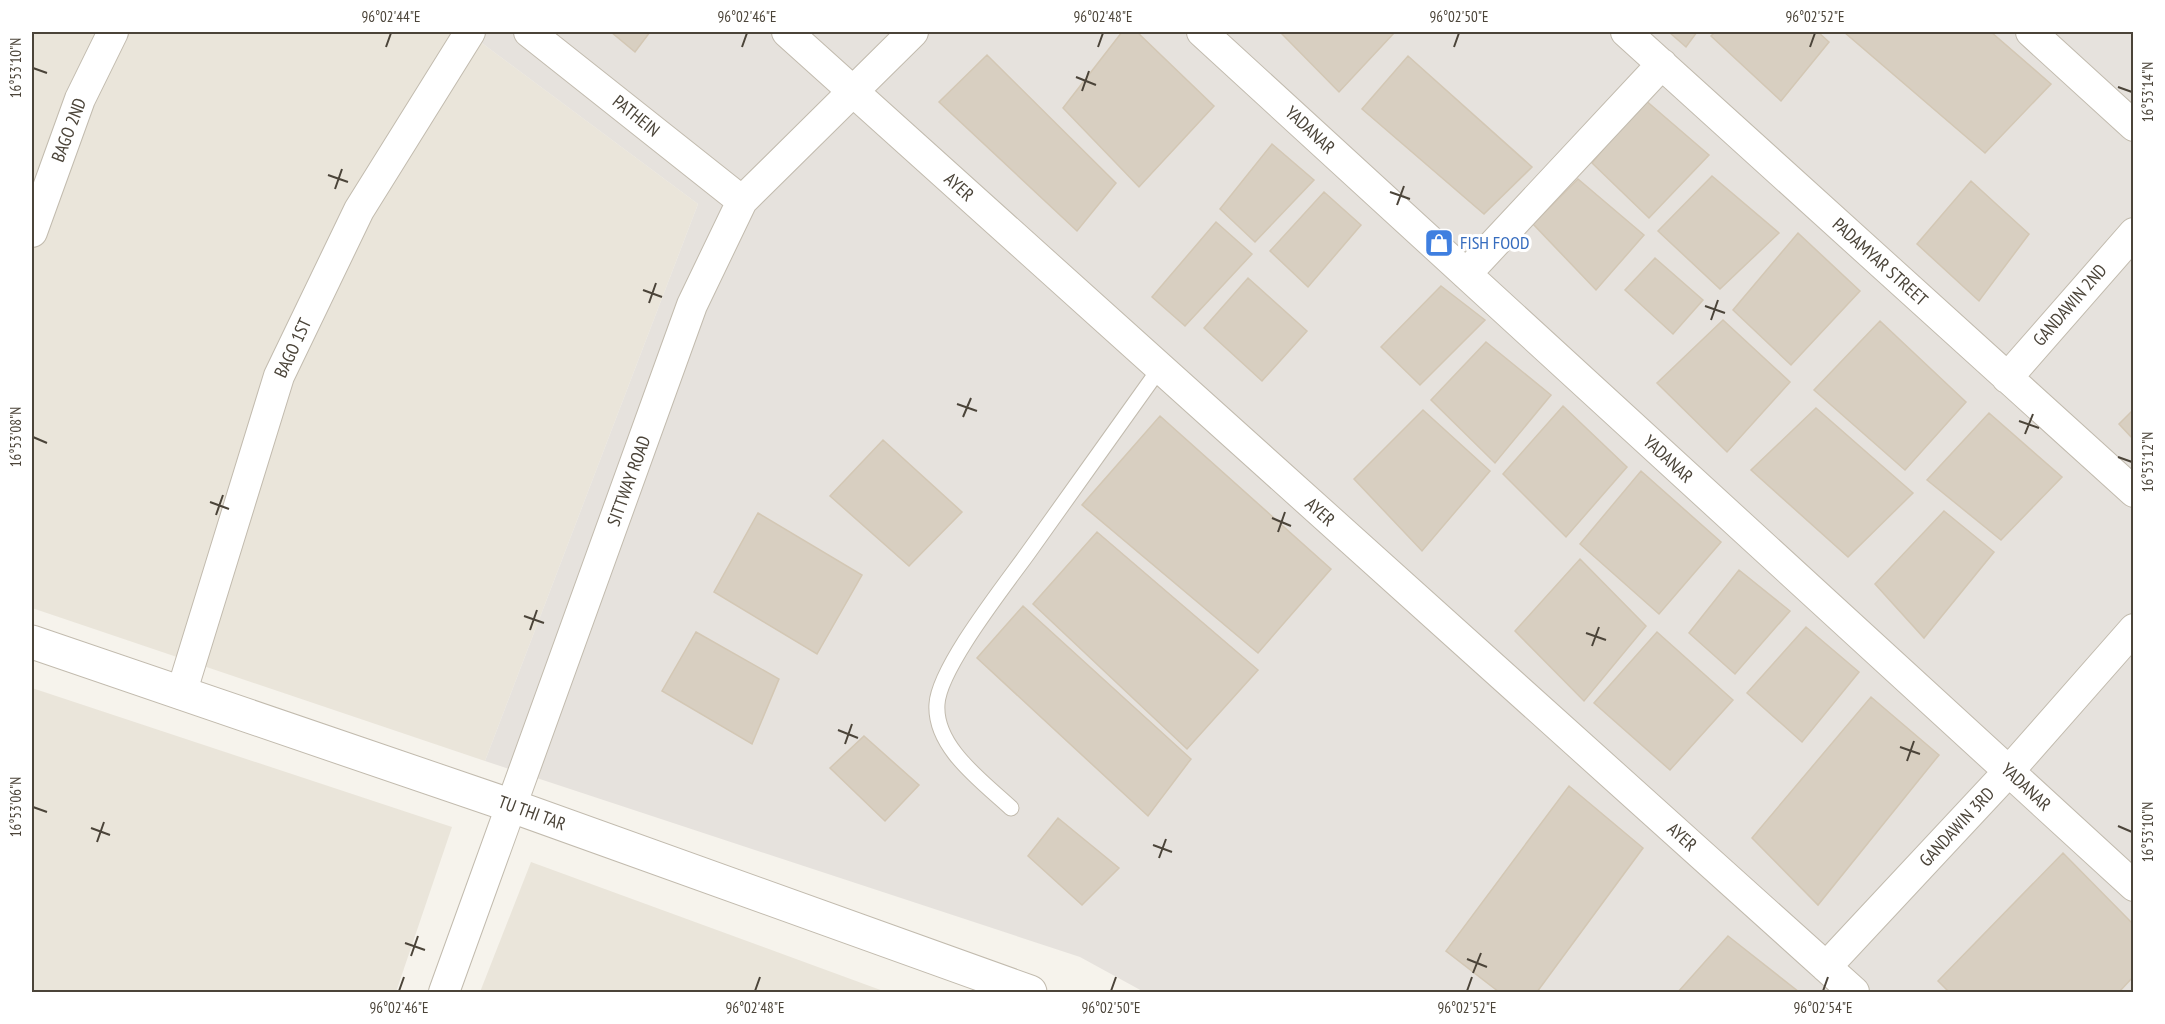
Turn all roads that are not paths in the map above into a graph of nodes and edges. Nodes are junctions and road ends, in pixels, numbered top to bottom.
1 (113, 32) edge
2 (471, 32) edge
3 (529, 32) edge
4 (787, 32) edge
5 (913, 32) edge
6 (1202, 32) edge
7 (1626, 32) edge
8 (2031, 32) edge
9 (1662, 64) junction
10 (854, 93) junction
11 (2133, 126) edge
12 (742, 201) junction
13 (32, 232) edge
14 (2133, 233) edge
15 (1466, 274) junction
16 (1160, 368) junction
17 (2007, 378) junction
18 (2133, 492) edge
19 (2133, 629) edge
20 (32, 642) edge
21 (181, 694) junction
22 (2009, 771) junction
23 (512, 806) junction
24 (1011, 808) dead end
25 (2133, 886) edge
26 (1826, 967) junction
27 (444, 993) edge
28 (1030, 993) edge
29 (1854, 993) edge

1 - 13 street, BAGO 2ND
2 - 21 street, BAGO 1ST
3 - 12 street, PATHEIN
4 - 10 street, AYER
5 - 10 street, SITTWAY ROAD
6 - 15 street, YADANAR
7 - 9 street, PADAMYAR STREET
8 - 11 street
9 - 15 street
9 - 17 street, PADAMYAR STREET
10 - 12 street, SITTWAY ROAD
10 - 16 street, AYER
12 - 23 street, SITTWAY ROAD
14 - 17 street, GANDAWIN 2ND
15 - 22 street, YADANAR
16 - 24 lane
16 - 26 street, AYER
17 - 18 street, PADAMYAR STREET
19 - 22 street, GANDAWIN 3RD
20 - 21 street, TU THI TAR
21 - 23 street, TU THI TAR
22 - 25 street, YADANAR
22 - 26 street, GANDAWIN 3RD
23 - 27 street, SITTWAY ROAD
23 - 28 street, TU THI TAR
26 - 29 street, AYER

